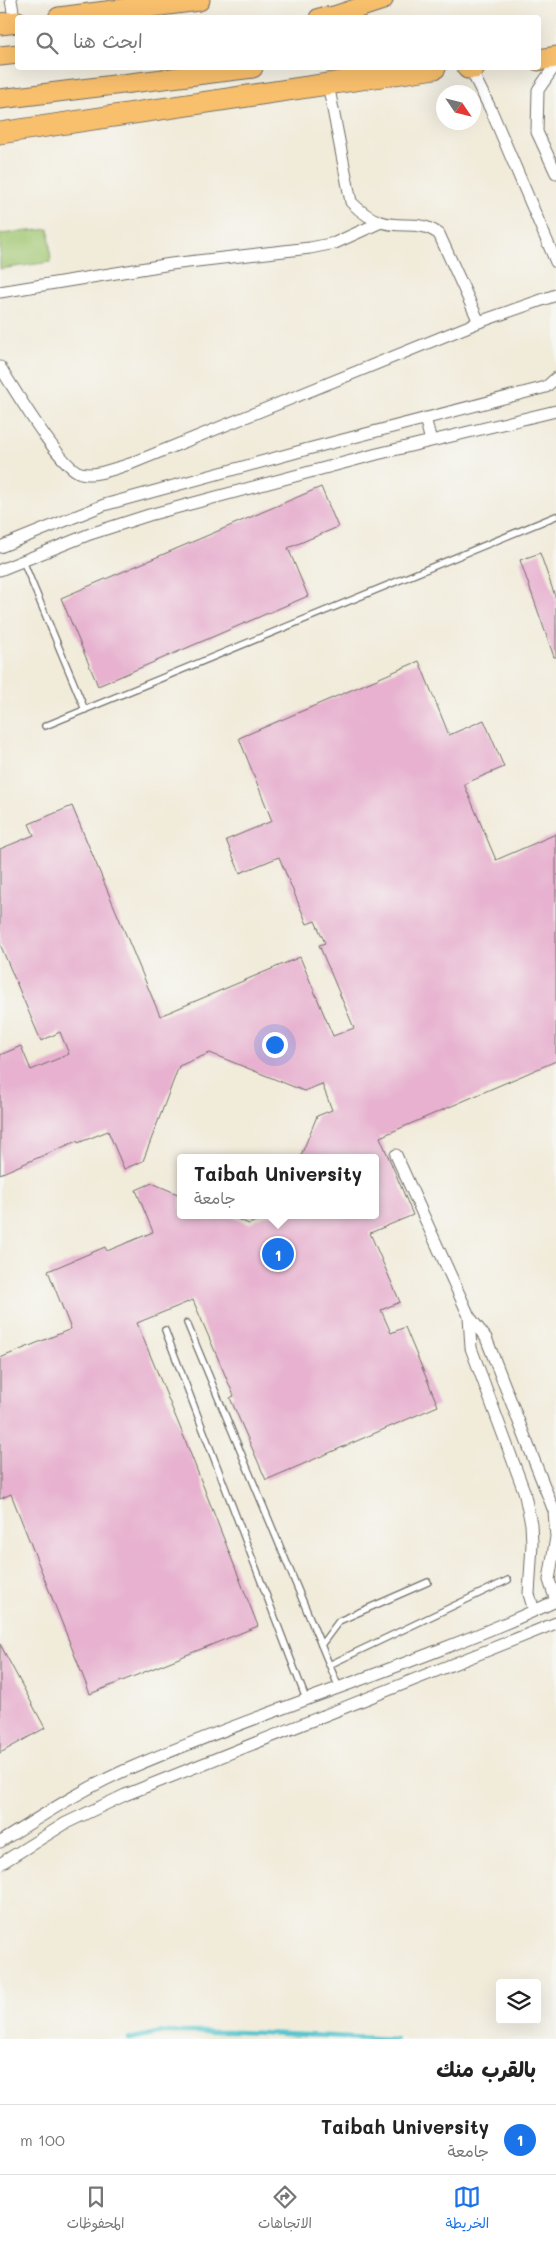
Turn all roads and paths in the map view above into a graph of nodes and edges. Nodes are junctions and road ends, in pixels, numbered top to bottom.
1 (10, 0) edge
2 (199, 0) edge
3 (383, 0) edge
4 (82, 15) edge
5 (337, 15) edge
6 (11, 23) edge
7 (15, 54) edge
8 (0, 56) edge
9 (556, 56) edge
10 (541, 59) edge
11 (556, 64) edge
12 (237, 70) edge
13 (422, 70) edge
14 (472, 70) edge
15 (328, 84) junction
16 (0, 99) edge
17 (0, 133) edge
18 (556, 173) edge
19 (381, 222) junction
20 (556, 262) edge
21 (0, 292) edge
22 (556, 295) edge
23 (479, 322) junction
24 (0, 367) edge
25 (556, 378) edge
26 (556, 411) edge
27 (425, 418) junction
28 (431, 441) junction
29 (556, 516) edge
30 (0, 547) edge
31 (23, 561) junction
32 (0, 570) edge
33 (85, 710) junction
34 (45, 726) dead end
35 (396, 1155) dead end
36 (469, 1316) junction
37 (187, 1323) dead end
38 (165, 1330) dead end
39 (508, 1580) dead end
40 (428, 1582) dead end
41 (556, 1601) edge
42 (534, 1611) junction
43 (556, 1623) edge
44 (321, 1645) junction
45 (329, 1665) junction
46 (339, 1688) junction
47 (306, 1699) junction
48 (0, 1842) edge
49 (0, 1864) edge

1 - 6 street
2 - 4 highway
3 - 5 main road
7 - 8 main road
9 - 10 highway
11 - 18 street
12 - 16 main road
13 - 15 highway
14 - 20 street
15 - 17 highway
15 - 19 street
19 - 21 street
19 - 23 street
22 - 23 street
23 - 24 street
25 - 27 street
26 - 28 street
27 - 28 street
27 - 30 street
28 - 31 street
29 - 33 lane
31 - 32 street
31 - 33 lane
33 - 34 lane
35 - 36 street
36 - 41 street
36 - 42 street
37 - 44 lane
38 - 47 lane
39 - 45 lane
40 - 44 lane
41 - 42 street
42 - 46 street
43 - 49 street
44 - 45 lane
45 - 46 lane
46 - 47 street
47 - 48 street

